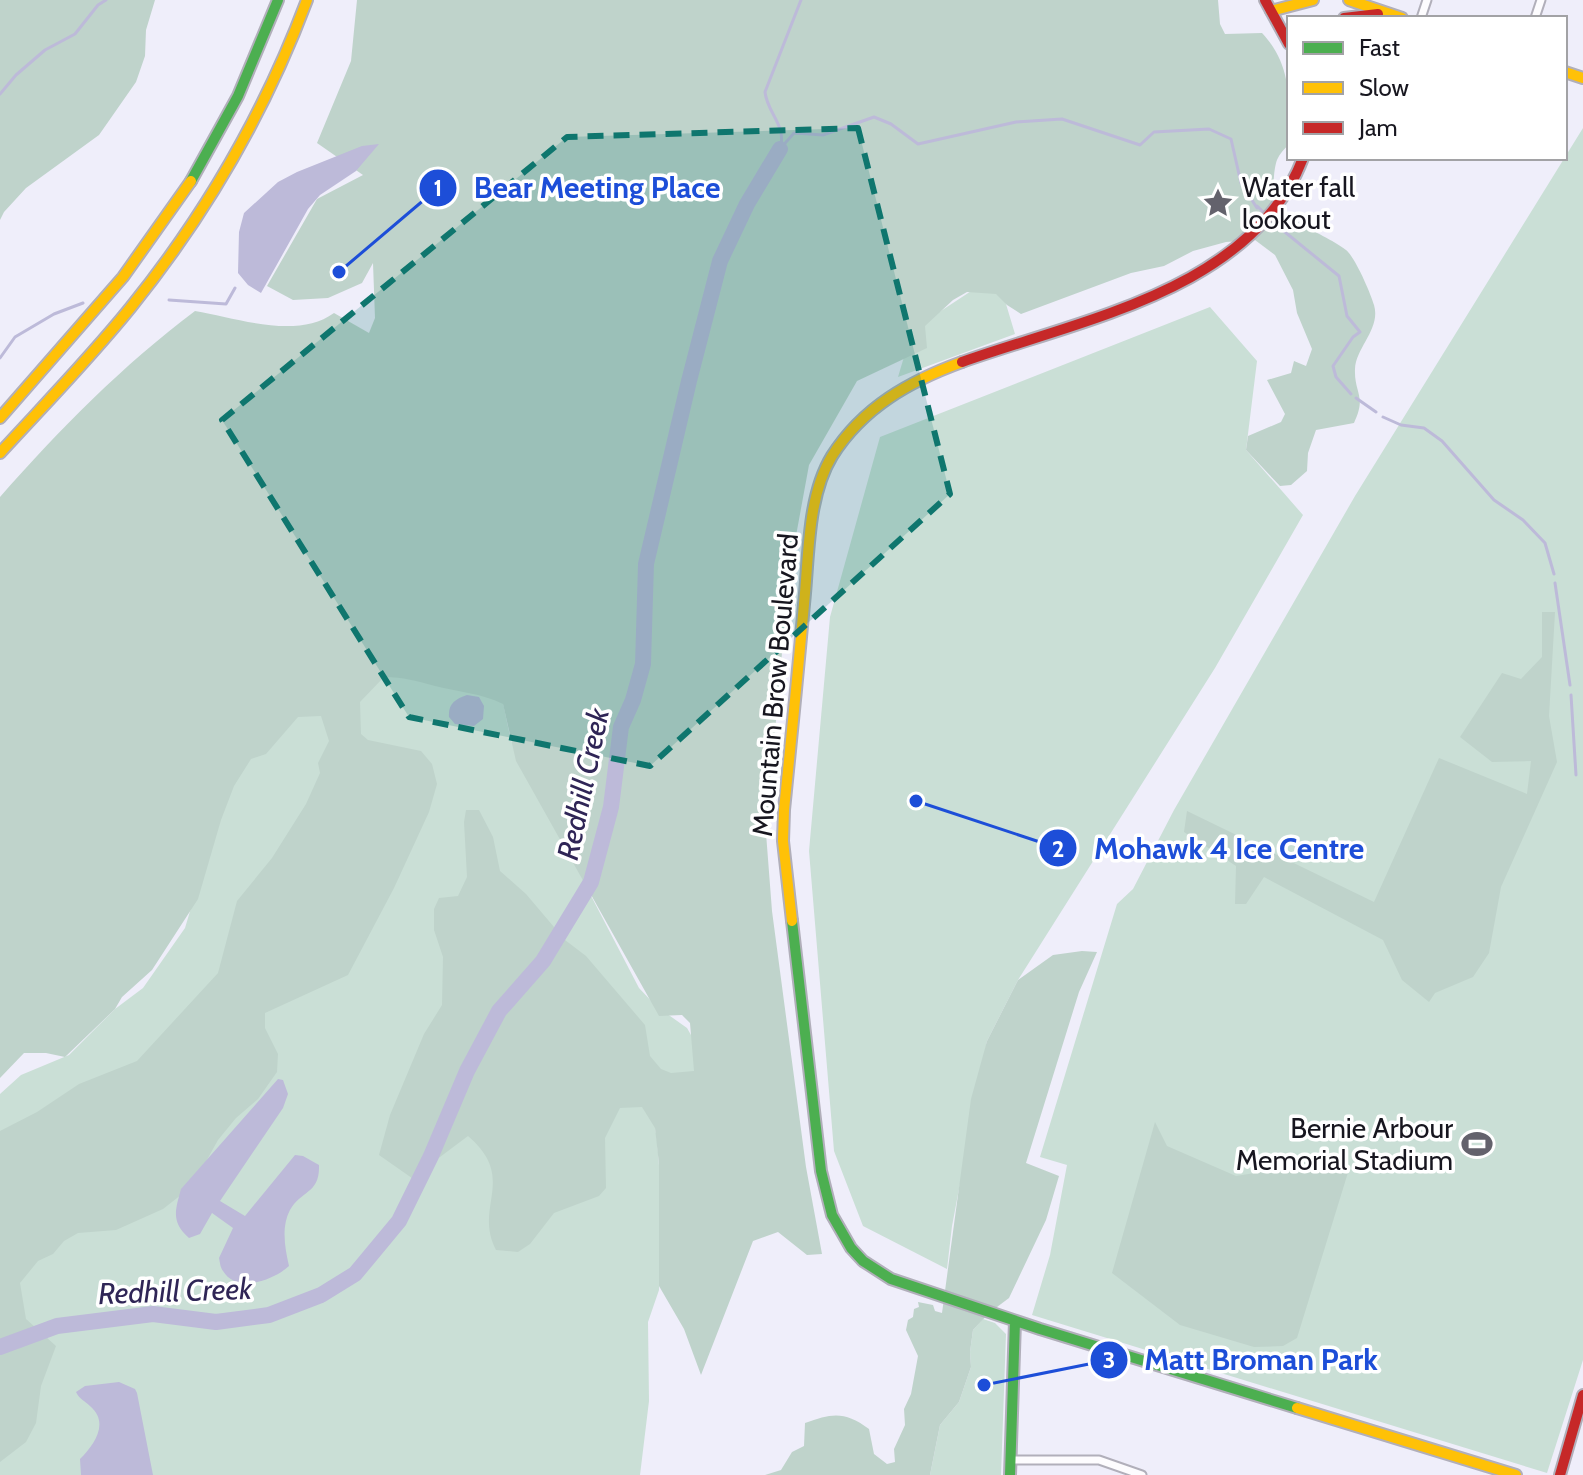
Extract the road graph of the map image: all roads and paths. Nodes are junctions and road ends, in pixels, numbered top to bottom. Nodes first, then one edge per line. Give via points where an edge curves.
1 (278, 0) edge
2 (307, 0) edge
3 (1265, 0) edge
4 (1313, 0) edge
5 (1349, 0) edge
6 (1271, 11) junction
7 (1389, 14) junction
8 (1366, 16) edge
9 (1396, 16) edge
10 (1287, 40) edge
11 (1302, 160) edge
12 (0, 418) edge
13 (0, 453) edge
14 (1015, 1321) junction
15 (1583, 1395) edge
16 (1010, 1460) junction
17 (1138, 1474) edge
18 (1010, 1475) edge
19 (1516, 1475) edge
20 (1560, 1475) edge

1 - 12 main road via 236,101 188,187 88,318
2 - 13 main road via 230,169 147,287
3 - 6 main road
4 - 6 main road
5 - 7 main road
6 - 10 main road
7 - 8 main road
7 - 9 main road
11 - 14 main road, Mountain Brow Boulevard via 1282,200 1242,241 1195,277 1139,303 945,367 896,390 857,421 822,478 810,546 783,826 821,1171 832,1215 851,1248 876,1271
14 - 16 main road
14 - 19 main road, Mountain Brow Boulevard
15 - 20 main road
16 - 17 street via 1099,1460
16 - 18 main road

